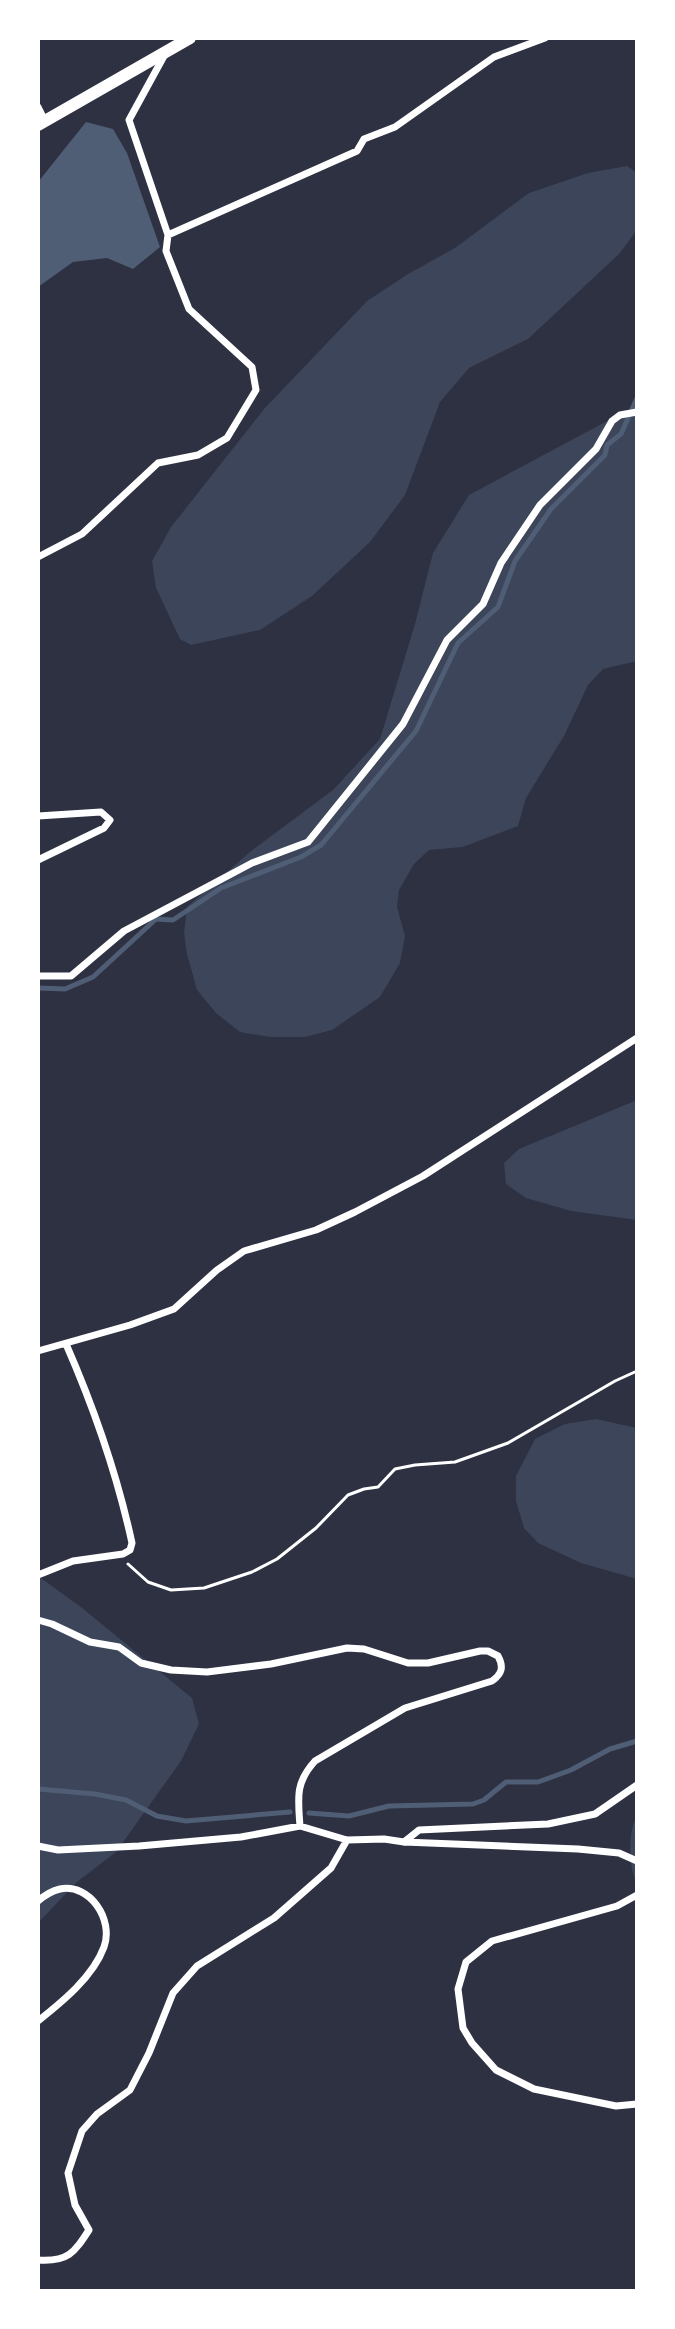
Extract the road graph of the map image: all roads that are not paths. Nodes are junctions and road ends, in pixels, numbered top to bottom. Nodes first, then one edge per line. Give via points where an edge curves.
1 (190, 38) edge
2 (545, 38) edge
3 (166, 52) junction
4 (38, 107) edge
5 (42, 123) edge
6 (168, 235) junction
7 (637, 412) edge
8 (38, 557) edge
9 (38, 816) edge
10 (38, 860) edge
11 (38, 976) edge
12 (637, 1038) edge
13 (66, 1344) junction
14 (38, 1351) edge
15 (38, 1575) edge
16 (38, 1620) edge
17 (637, 1785) edge
18 (300, 1826) junction
19 (347, 1840) junction
20 (404, 1842) junction
21 (38, 1846) edge
22 (637, 1861) edge
23 (637, 1895) edge
24 (38, 1901) edge
25 (38, 2021) edge
26 (637, 2104) edge
27 (38, 2260) edge

1 - 3 main road
2 - 6 street via 494,57 395,127 364,139 357,151
3 - 5 main road
3 - 6 street via 129,120
4 - 5 street
6 - 8 street via 166,251 189,309 252,367 256,390 227,438 198,455 158,463 82,534
7 - 11 street via 612,421 596,449 540,505 501,563 483,604 447,640 403,724 308,842 252,863 124,931 71,976
9 - 10 street via 101,812 110,820 104,828
12 - 13 street via 423,1176 316,1230 244,1251 174,1309
13 - 14 street
13 - 15 street via 122,1494 132,1543 123,1554 73,1561
16 - 18 street via 90,1642 119,1647 141,1663 171,1670 207,1672 271,1664 347,1648 408,1663 480,1651 498,1656 502,1668 492,1681 405,1708 315,1761 300,1782
17 - 20 street via 595,1814 548,1824 419,1830
18 - 19 street
18 - 21 street via 139,1846
19 - 20 street
19 - 27 street via 331,1868 274,1918 197,1966 173,1993 130,2090 82,2131 68,2173 75,2205 89,2230 74,2253 54,2261
20 - 22 street via 578,1849 619,1853
23 - 26 street via 617,1906 492,1941 466,1962 458,1989 463,2028 496,2070 534,2089 616,2106
24 - 25 street via 59,1889 80,1891 93,1899 106,1926 105,1945 94,1968

